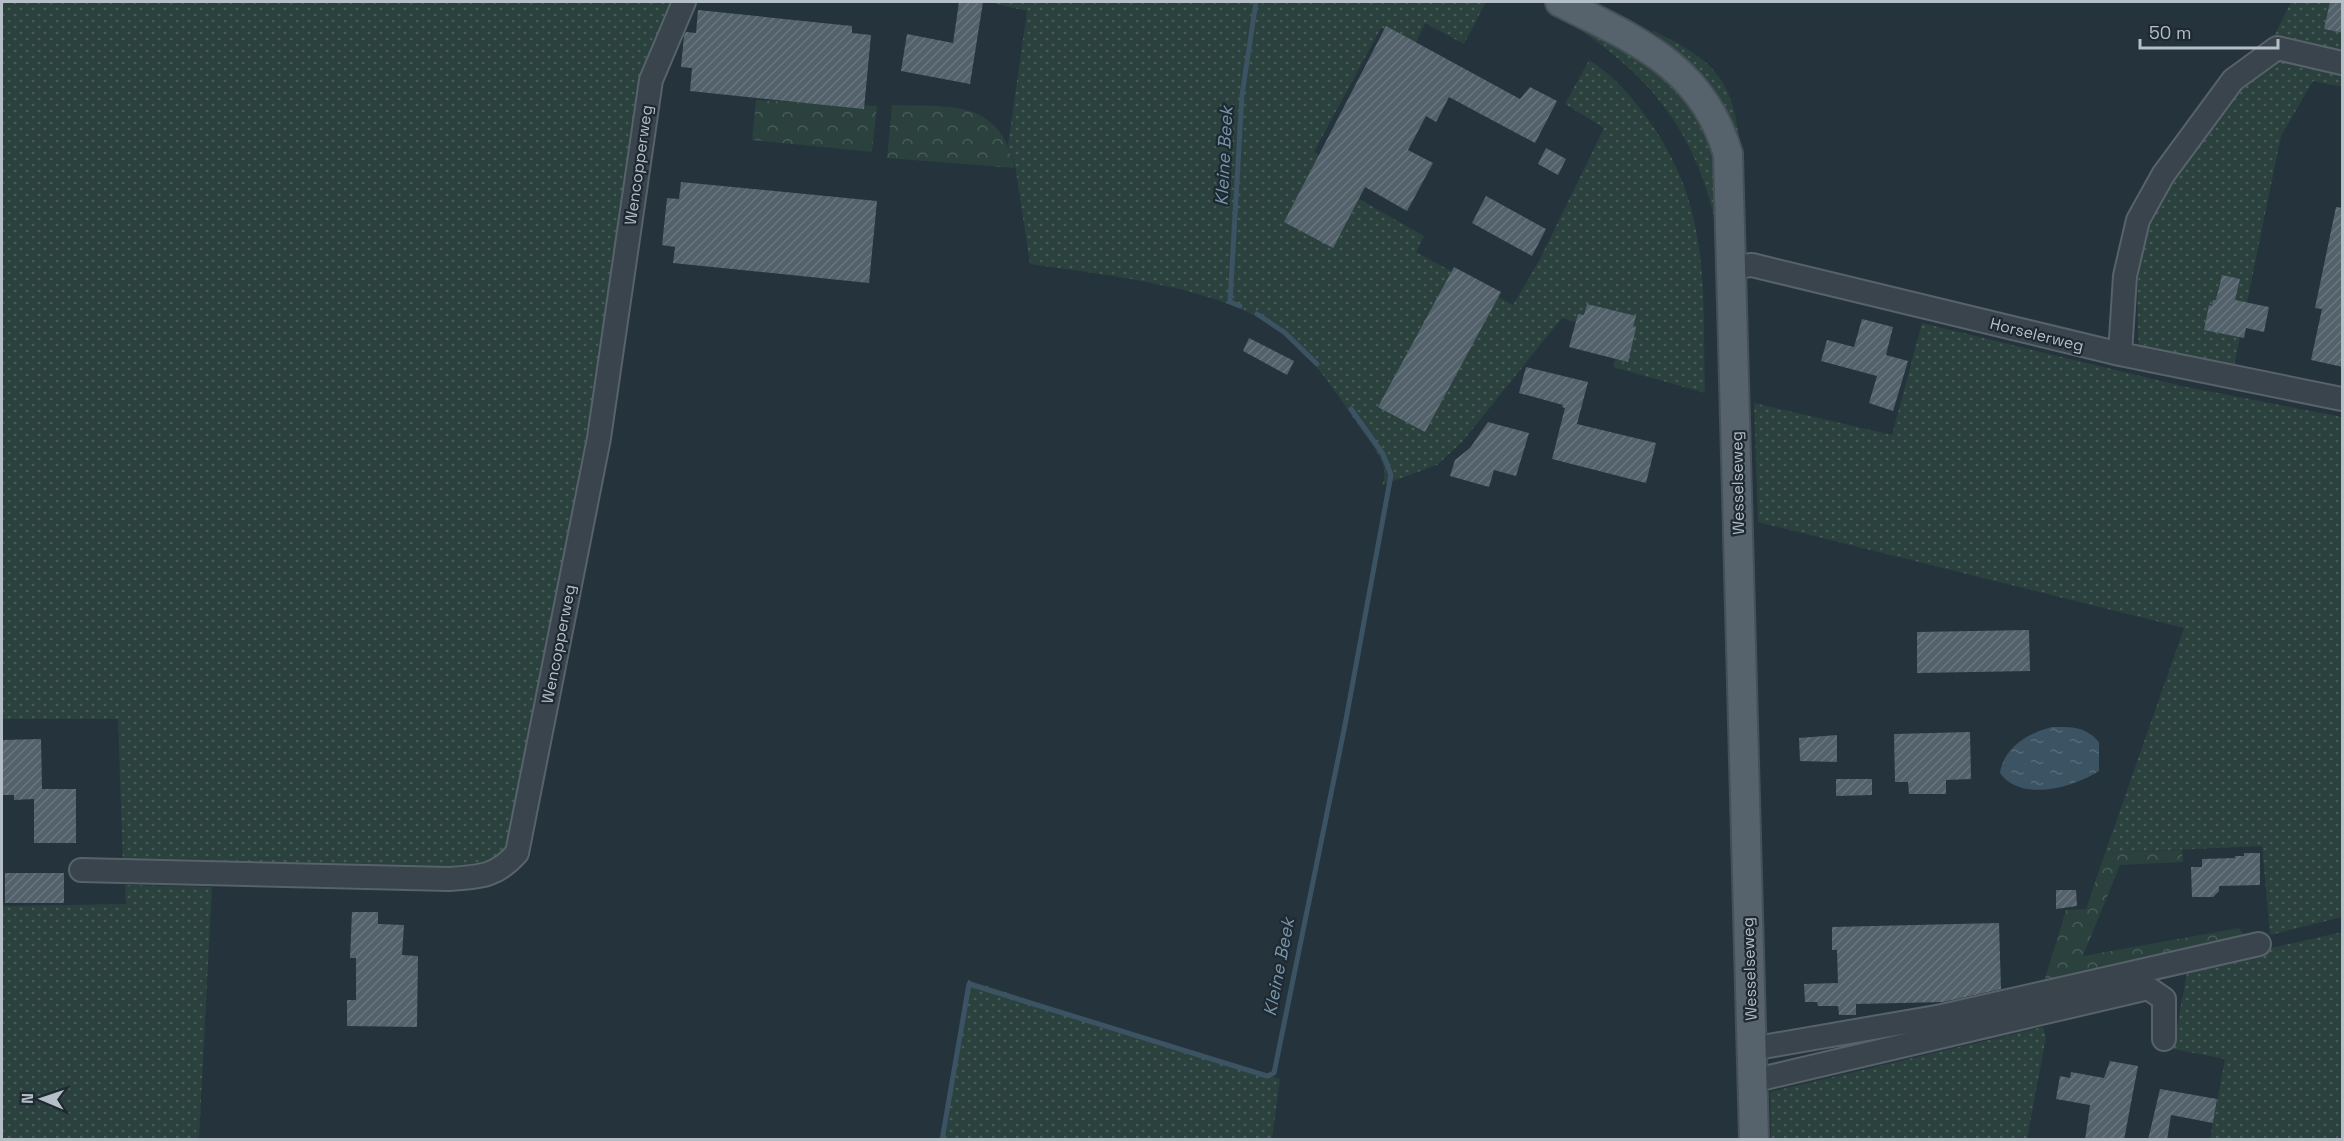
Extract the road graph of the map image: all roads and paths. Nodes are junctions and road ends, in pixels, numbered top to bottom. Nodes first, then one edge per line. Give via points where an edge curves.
1 (684, 2) edge
2 (1560, 2) edge
3 (2343, 63) edge
4 (1732, 267) junction
5 (2120, 354) junction
6 (2343, 399) edge
7 (81, 870) dead end
8 (2259, 944) dead end
9 (2164, 1039) dead end
10 (1751, 1049) junction
11 (1752, 1081) junction
12 (1754, 1140) edge

1 - 7 street, Wencopperweg via 651,80 598,438 517,853 504,867 481,877 448,879
2 - 4 main road, Wesselseweg via 1658,54 1677,68 1713,114 1728,154
3 - 5 street via 2277,48 2233,80 2163,175 2138,220 2125,276
4 - 5 street, Horselerweg via 1752,265
4 - 10 main road, Wesselseweg
5 - 6 street, Horselerweg
8 - 10 street via 1942,1016
9 - 11 street via 2164,999 2148,988
10 - 11 main road, Wesselseweg
11 - 12 main road, Wesselseweg

